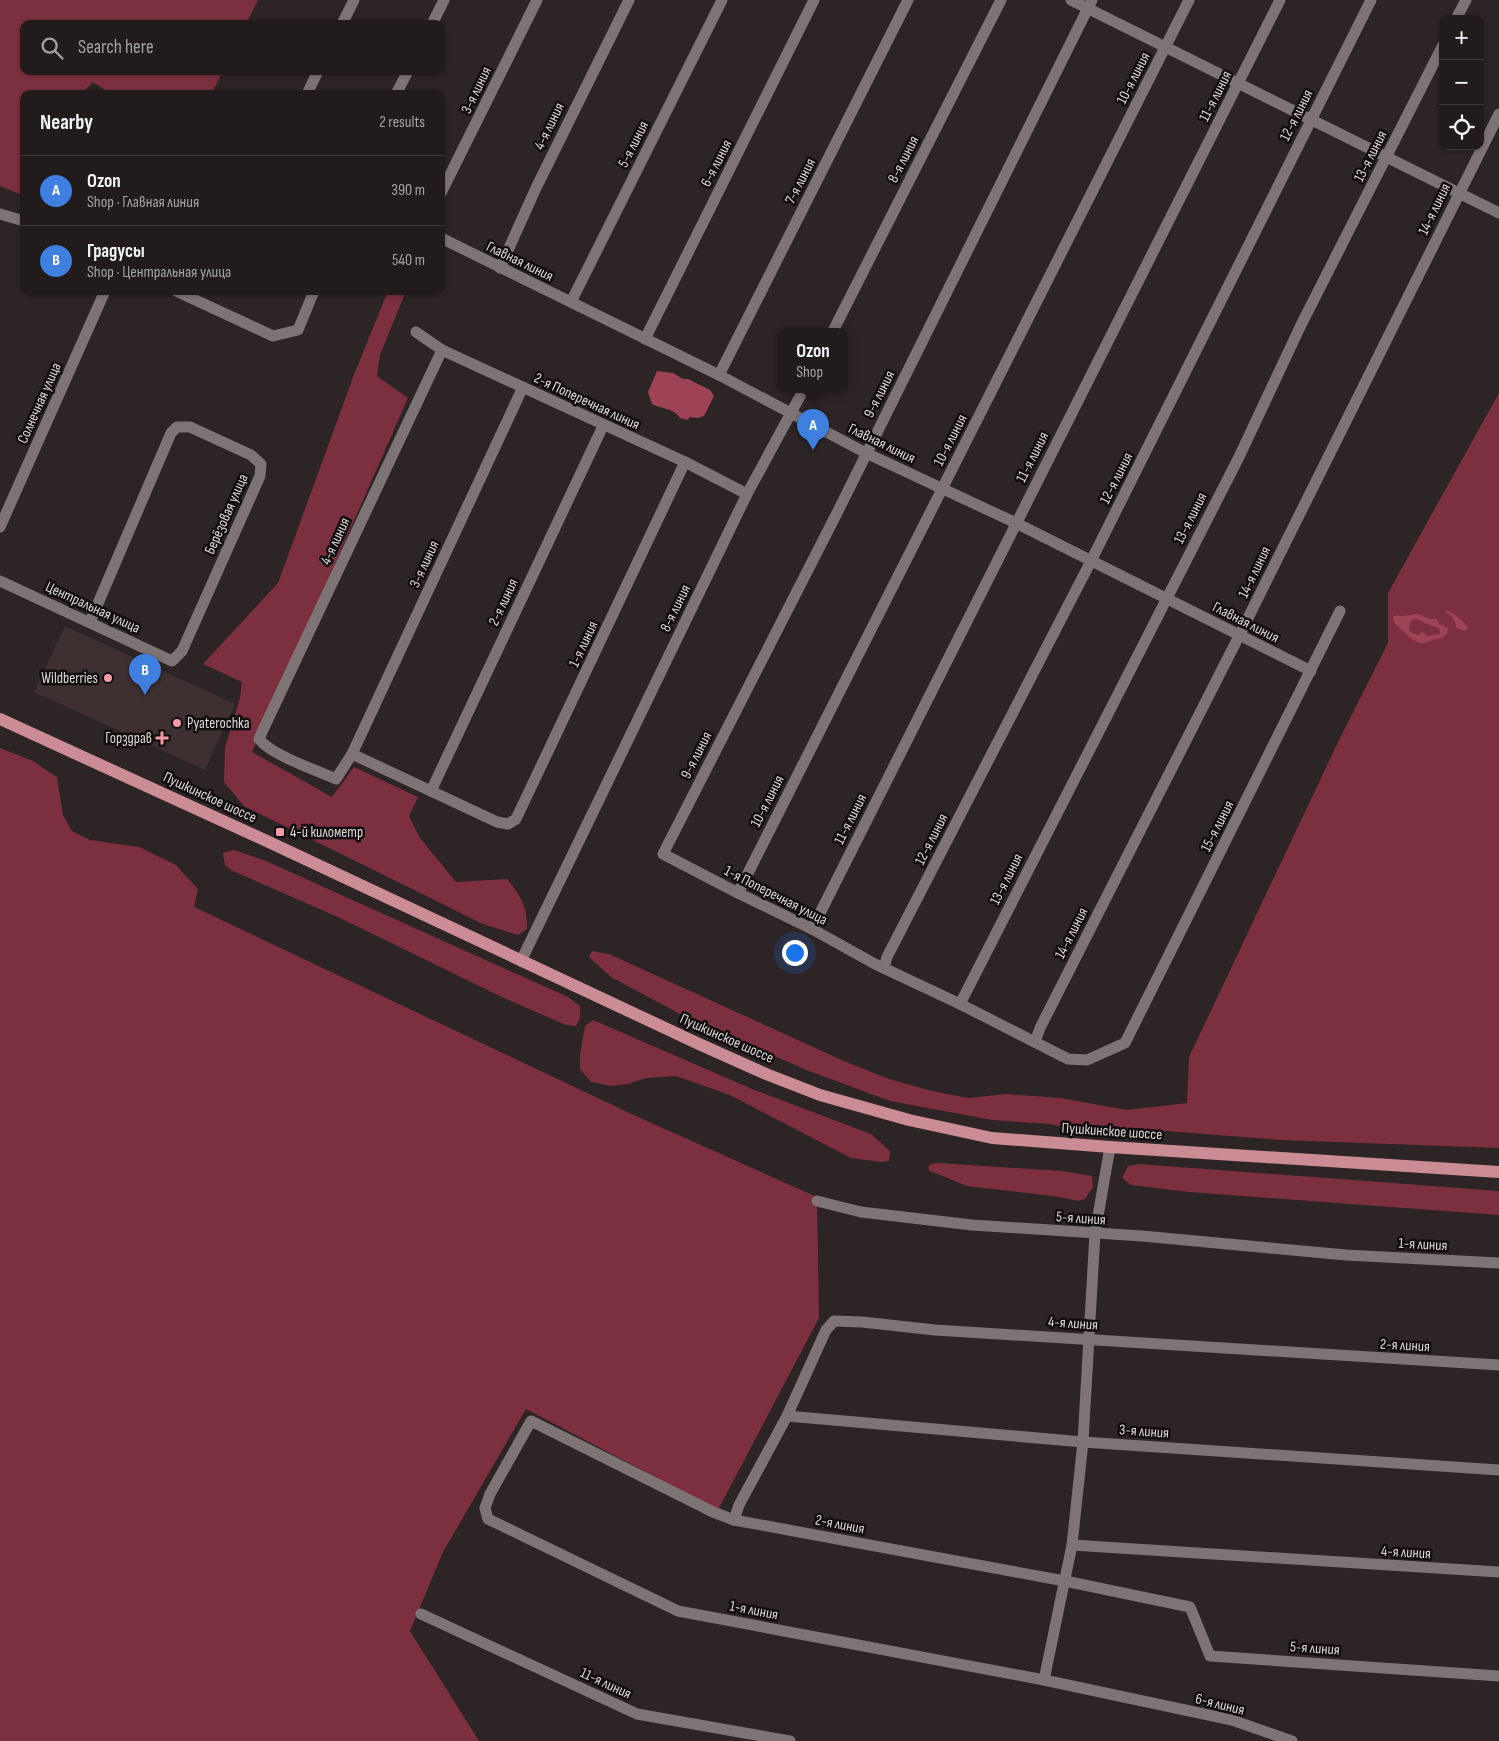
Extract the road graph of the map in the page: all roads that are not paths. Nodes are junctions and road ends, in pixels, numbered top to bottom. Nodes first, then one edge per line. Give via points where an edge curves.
1 (354, 0) edge
2 (444, 0) edge
3 (537, 0) edge
4 (629, 0) edge
5 (722, 0) edge
6 (814, 0) edge
7 (908, 0) edge
8 (1001, 0) edge
9 (1070, 0) edge
10 (1189, 0) edge
11 (1280, 0) edge
12 (1371, 0) edge
13 (1466, 0) edge
14 (1090, 4) edge
15 (1458, 15) edge
16 (344, 20) edge
17 (434, 20) edge
18 (1165, 48) junction
19 (1439, 53) edge
20 (316, 75) edge
21 (406, 75) edge
22 (1238, 83) junction
23 (308, 90) edge
24 (398, 90) edge
25 (1499, 114) edge
26 (1311, 119) junction
27 (1385, 158) junction
28 (445, 185) edge
29 (1458, 194) junction
30 (1499, 213) edge
31 (1, 216) edge
32 (20, 220) edge
33 (445, 240) edge
34 (500, 268) junction
35 (103, 295) edge
36 (185, 295) edge
37 (312, 295) edge
38 (571, 302) junction
39 (835, 328) edge
40 (416, 332) dead end
41 (645, 339) junction
42 (442, 350) junction
43 (718, 375) junction
44 (523, 387) junction
45 (802, 393) edge
46 (791, 414) junction
47 (603, 426) junction
48 (866, 453) junction
49 (685, 462) junction
50 (942, 489) junction
51 (747, 494) junction
52 (1016, 523) junction
53 (0, 527) edge
54 (1091, 561) junction
55 (0, 581) edge
56 (1166, 598) junction
57 (1340, 611) dead end
58 (90, 622) junction
59 (1239, 636) junction
60 (172, 661) joint
61 (1311, 671) junction
62 (0, 719) edge
63 (263, 745) joint
64 (352, 754) junction
65 (431, 791) junction
66 (663, 854) joint
67 (738, 893) junction
68 (812, 929) junction
69 (521, 961) junction
70 (880, 966) junction
71 (960, 1004) junction
72 (1035, 1042) junction
73 (1115, 1049) joint
74 (1110, 1148) junction
75 (1499, 1172) edge
76 (817, 1201) dead end
77 (1095, 1234) junction
78 (1346, 1255) joint
79 (1499, 1263) edge
80 (1090, 1339) junction
81 (1310, 1354) joint
82 (1499, 1365) edge
83 (787, 1416) junction
84 (531, 1421) joint
85 (1084, 1442) junction
86 (1499, 1470) edge
87 (734, 1520) junction
88 (1072, 1545) junction
89 (1499, 1572) edge
90 (1065, 1581) junction
91 (1162, 1602) joint
92 (421, 1614) dead end
93 (1499, 1676) edge
94 (1044, 1680) junction
95 (1139, 1701) joint
96 (790, 1741) edge
97 (1292, 1741) edge

1 - 16 street
2 - 17 street
3 - 28 street, 3-я линия
4 - 34 street, 4-я линия
5 - 38 street, 5-я линия
6 - 41 street, 6-я линия
7 - 43 street, 7-я линия
8 - 39 street, 8-я линия
9 - 14 street
10 - 18 street, 10-я линия
11 - 22 street, 11-я линия
12 - 26 street, 12-я линия
13 - 15 street
14 - 18 street
14 - 48 street, 9-я линия
18 - 22 street
18 - 50 street, 10-я линия
19 - 27 street, 13-я линия
20 - 23 street
21 - 24 street
22 - 26 street
22 - 52 street, 11-я линия
25 - 29 street, 14-я линия
26 - 27 street
26 - 54 street, 12-я линия
27 - 29 street
27 - 56 street, 13-я линия via 1239,457
29 - 30 street
29 - 59 street, 14-я линия
31 - 32 street
33 - 34 street, Главная линия
34 - 38 street, Главная линия
35 - 53 street, Солнечная улица
36 - 37 street via 273,336 298,330
38 - 41 street, Главная линия
40 - 42 street, 2-я Поперечная линия
41 - 43 street, Главная линия
42 - 44 street, 2-я Поперечная линия
42 - 63 street, 4-я линия via 262,732 259,739
43 - 46 street, Главная линия
44 - 47 street, 2-я Поперечная линия
44 - 64 street, 3-я линия
45 - 46 street, 8-я линия
46 - 48 street, Главная линия
46 - 51 street, 8-я линия
47 - 49 street, 2-я Поперечная линия
47 - 65 street, 2-я линия
48 - 50 street, Главная линия
48 - 66 street, 9-я линия
49 - 51 street, 2-я Поперечная линия
49 - 65 street, 1-я линия via 516,819 508,824 497,822
50 - 52 street, Главная линия
50 - 67 street, 10-я линия
51 - 69 street, 8-я линия
52 - 54 street, Главная линия
52 - 68 street, 11-я линия
54 - 56 street, Главная линия
54 - 70 street, 12-я линия via 888,957
55 - 58 street, Центральная улица
56 - 59 street, Главная линия
56 - 71 street, 13-я линия
57 - 61 street, 15-я линия
58 - 60 street, Центральная улица
58 - 60 street, Берёзовая улица via 171,434 177,427 190,427 251,455 261,464 260,476 182,651
59 - 61 street, Главная линия
59 - 72 street, 14-я линия
61 - 73 street, 15-я линия via 1125,1044
62 - 69 main road, Пушкинское шоссе
63 - 64 street, 3-я линия via 336,779
64 - 65 street
66 - 67 street, 1-я Поперечная улица
67 - 68 street, 1-я Поперечная улица
68 - 70 street, 1-я Поперечная улица
69 - 74 main road, Пушкинское шоссе via 757,1070 820,1095 909,1120 992,1138
70 - 71 street, 1-я Поперечная улица
71 - 72 street, 1-я Поперечная улица
72 - 73 street, 1-я Поперечная улица via 1068,1059 1086,1060
74 - 75 main road, Пушкинское шоссе
74 - 77 street
76 - 77 street, 5-я линия via 861,1212 916,1219
77 - 78 street, 5-я линия
77 - 80 street
78 - 79 street, 1-я линия
80 - 81 street, 4-я линия
80 - 83 street, 4-я линия via 834,1321 826,1330
80 - 85 street
81 - 82 street, 2-я линия
83 - 85 street, 3-я линия
83 - 87 street
84 - 87 street, 2-я линия
84 - 94 street, 1-я линия via 490,1494 485,1508 488,1519 678,1611
85 - 86 street, 3-я линия
85 - 88 street
87 - 90 street, 2-я линия
88 - 89 street, 4-я линия
88 - 90 street
90 - 91 street, 2-я линия
90 - 94 street
91 - 93 street, 5-я линия via 1190,1607 1210,1656
92 - 96 street, 11-я линия via 637,1714
94 - 95 street, 1-я линия
95 - 97 street, 6-я линия via 1232,1720

